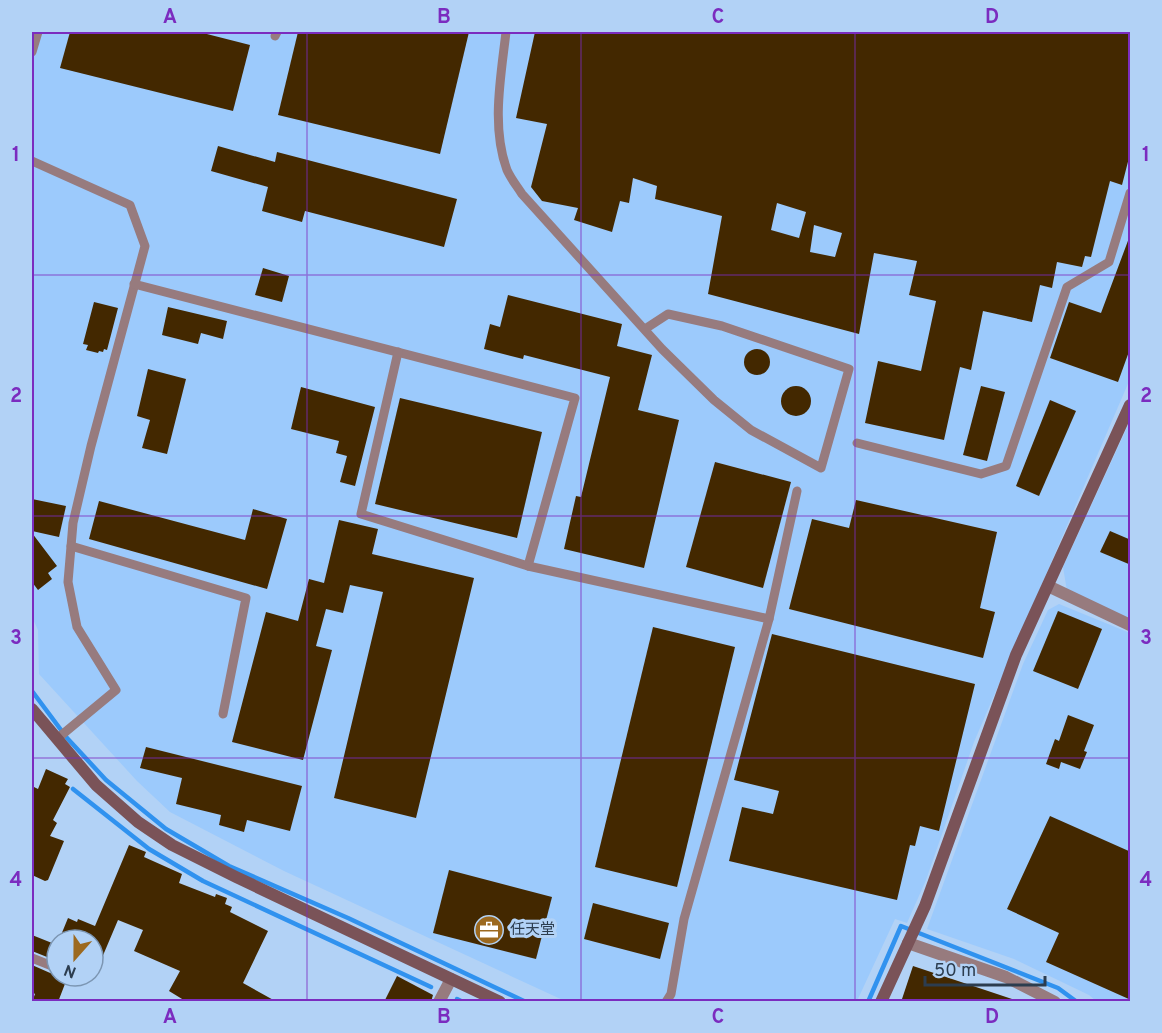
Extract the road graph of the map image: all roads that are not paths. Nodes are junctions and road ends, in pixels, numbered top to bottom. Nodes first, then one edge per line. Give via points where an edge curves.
1 (38, 32) edge
2 (506, 32) edge
3 (32, 52) edge
4 (32, 161) edge
5 (1131, 193) edge
6 (134, 284) junction
7 (645, 329) junction
8 (398, 352) junction
9 (1131, 405) edge
10 (856, 443) dead end
11 (797, 491) dead end
12 (71, 546) junction
13 (528, 566) junction
14 (1048, 586) junction
15 (769, 619) junction
16 (1131, 626) edge
17 (32, 709) edge
18 (223, 714) dead end
19 (58, 738) junction
20 (908, 943) junction
21 (451, 980) junction
22 (439, 1002) edge
23 (500, 1002) edge
24 (666, 1002) edge
25 (881, 1002) edge
26 (1055, 1002) edge

1 - 3 lane
2 - 7 lane via 499,106 501,147 508,172 522,194
4 - 6 lane via 130,205 145,246
5 - 10 lane via 1109,262 1067,287 1006,466 981,474
6 - 8 lane
6 - 12 lane via 88,457
7 - 7 lane via 714,400 751,430 821,468 849,369 722,326 668,314
8 - 13 lane via 361,514
8 - 13 lane via 575,398
9 - 14 street
11 - 15 lane
12 - 18 lane via 246,598
12 - 19 lane via 68,582 77,627 116,690
13 - 15 lane
14 - 16 street
14 - 20 street via 1016,655
15 - 24 lane via 684,918 671,994
17 - 19 street
19 - 21 street via 96,785 138,822 172,845
20 - 25 street
20 - 26 street via 1006,977
21 - 22 street
21 - 23 street

